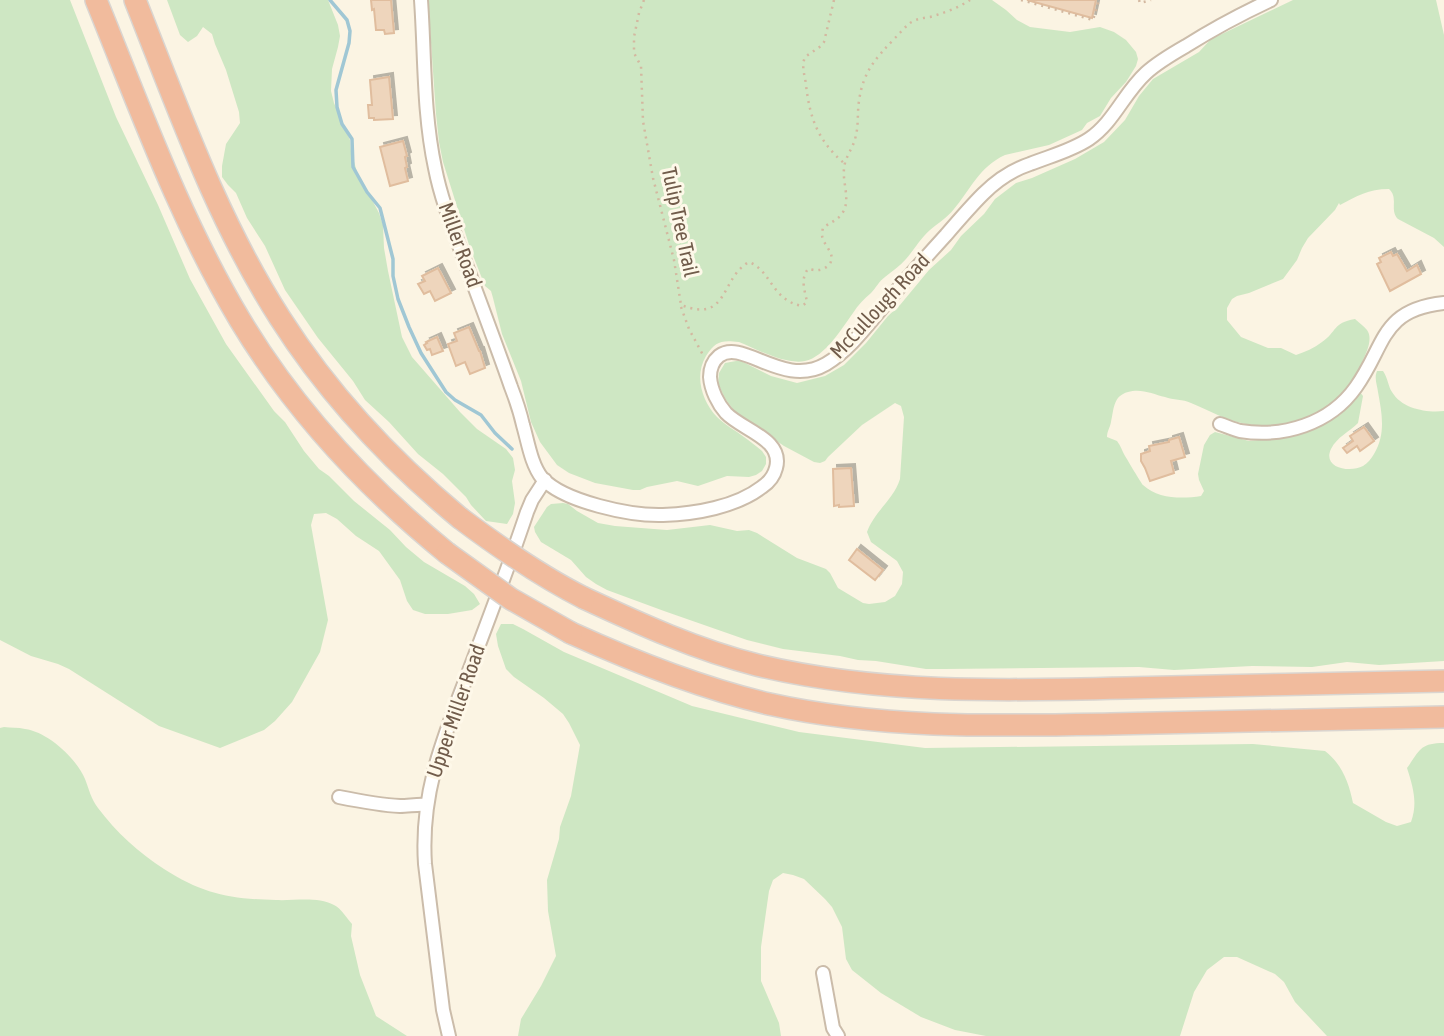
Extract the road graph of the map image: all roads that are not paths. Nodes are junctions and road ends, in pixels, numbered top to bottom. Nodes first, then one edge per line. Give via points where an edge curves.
1 (96, 0) edge
2 (135, 0) edge
3 (421, 0) edge
4 (1271, 0) edge
5 (1444, 303) edge
6 (1220, 424) dead end
7 (545, 480) junction
8 (1444, 681) edge
9 (1444, 717) edge
10 (339, 797) dead end
11 (428, 805) junction
12 (823, 973) dead end
13 (449, 1036) edge
14 (838, 1036) edge

1 - 9 highway, bridge via 178,200 217,279 291,396 350,465 419,531 511,599 571,633 720,691 770,704 881,721 1007,726
2 - 8 highway, bridge via 237,243 280,318 335,394 363,428 460,518 525,565 584,598 654,630 755,664 865,684 987,690
3 - 7 street, Miller Road via 428,121 438,180 533,461
4 - 7 street, McCullough Road via 1152,68 1111,120 1089,139 995,183 838,356 807,371 793,372 737,352 718,357 710,376 718,402 736,422 773,447 776,455 772,478 761,489 717,507 649,515 578,498
5 - 6 street via 1415,309 1398,319 1383,335 1355,389 1325,416 1298,428 1268,432
7 - 11 street, Upper Miller Road via 527,512 443,737
10 - 11 street via 376,804
11 - 13 street, Upper Miller Road via 424,843 427,888
12 - 14 street

